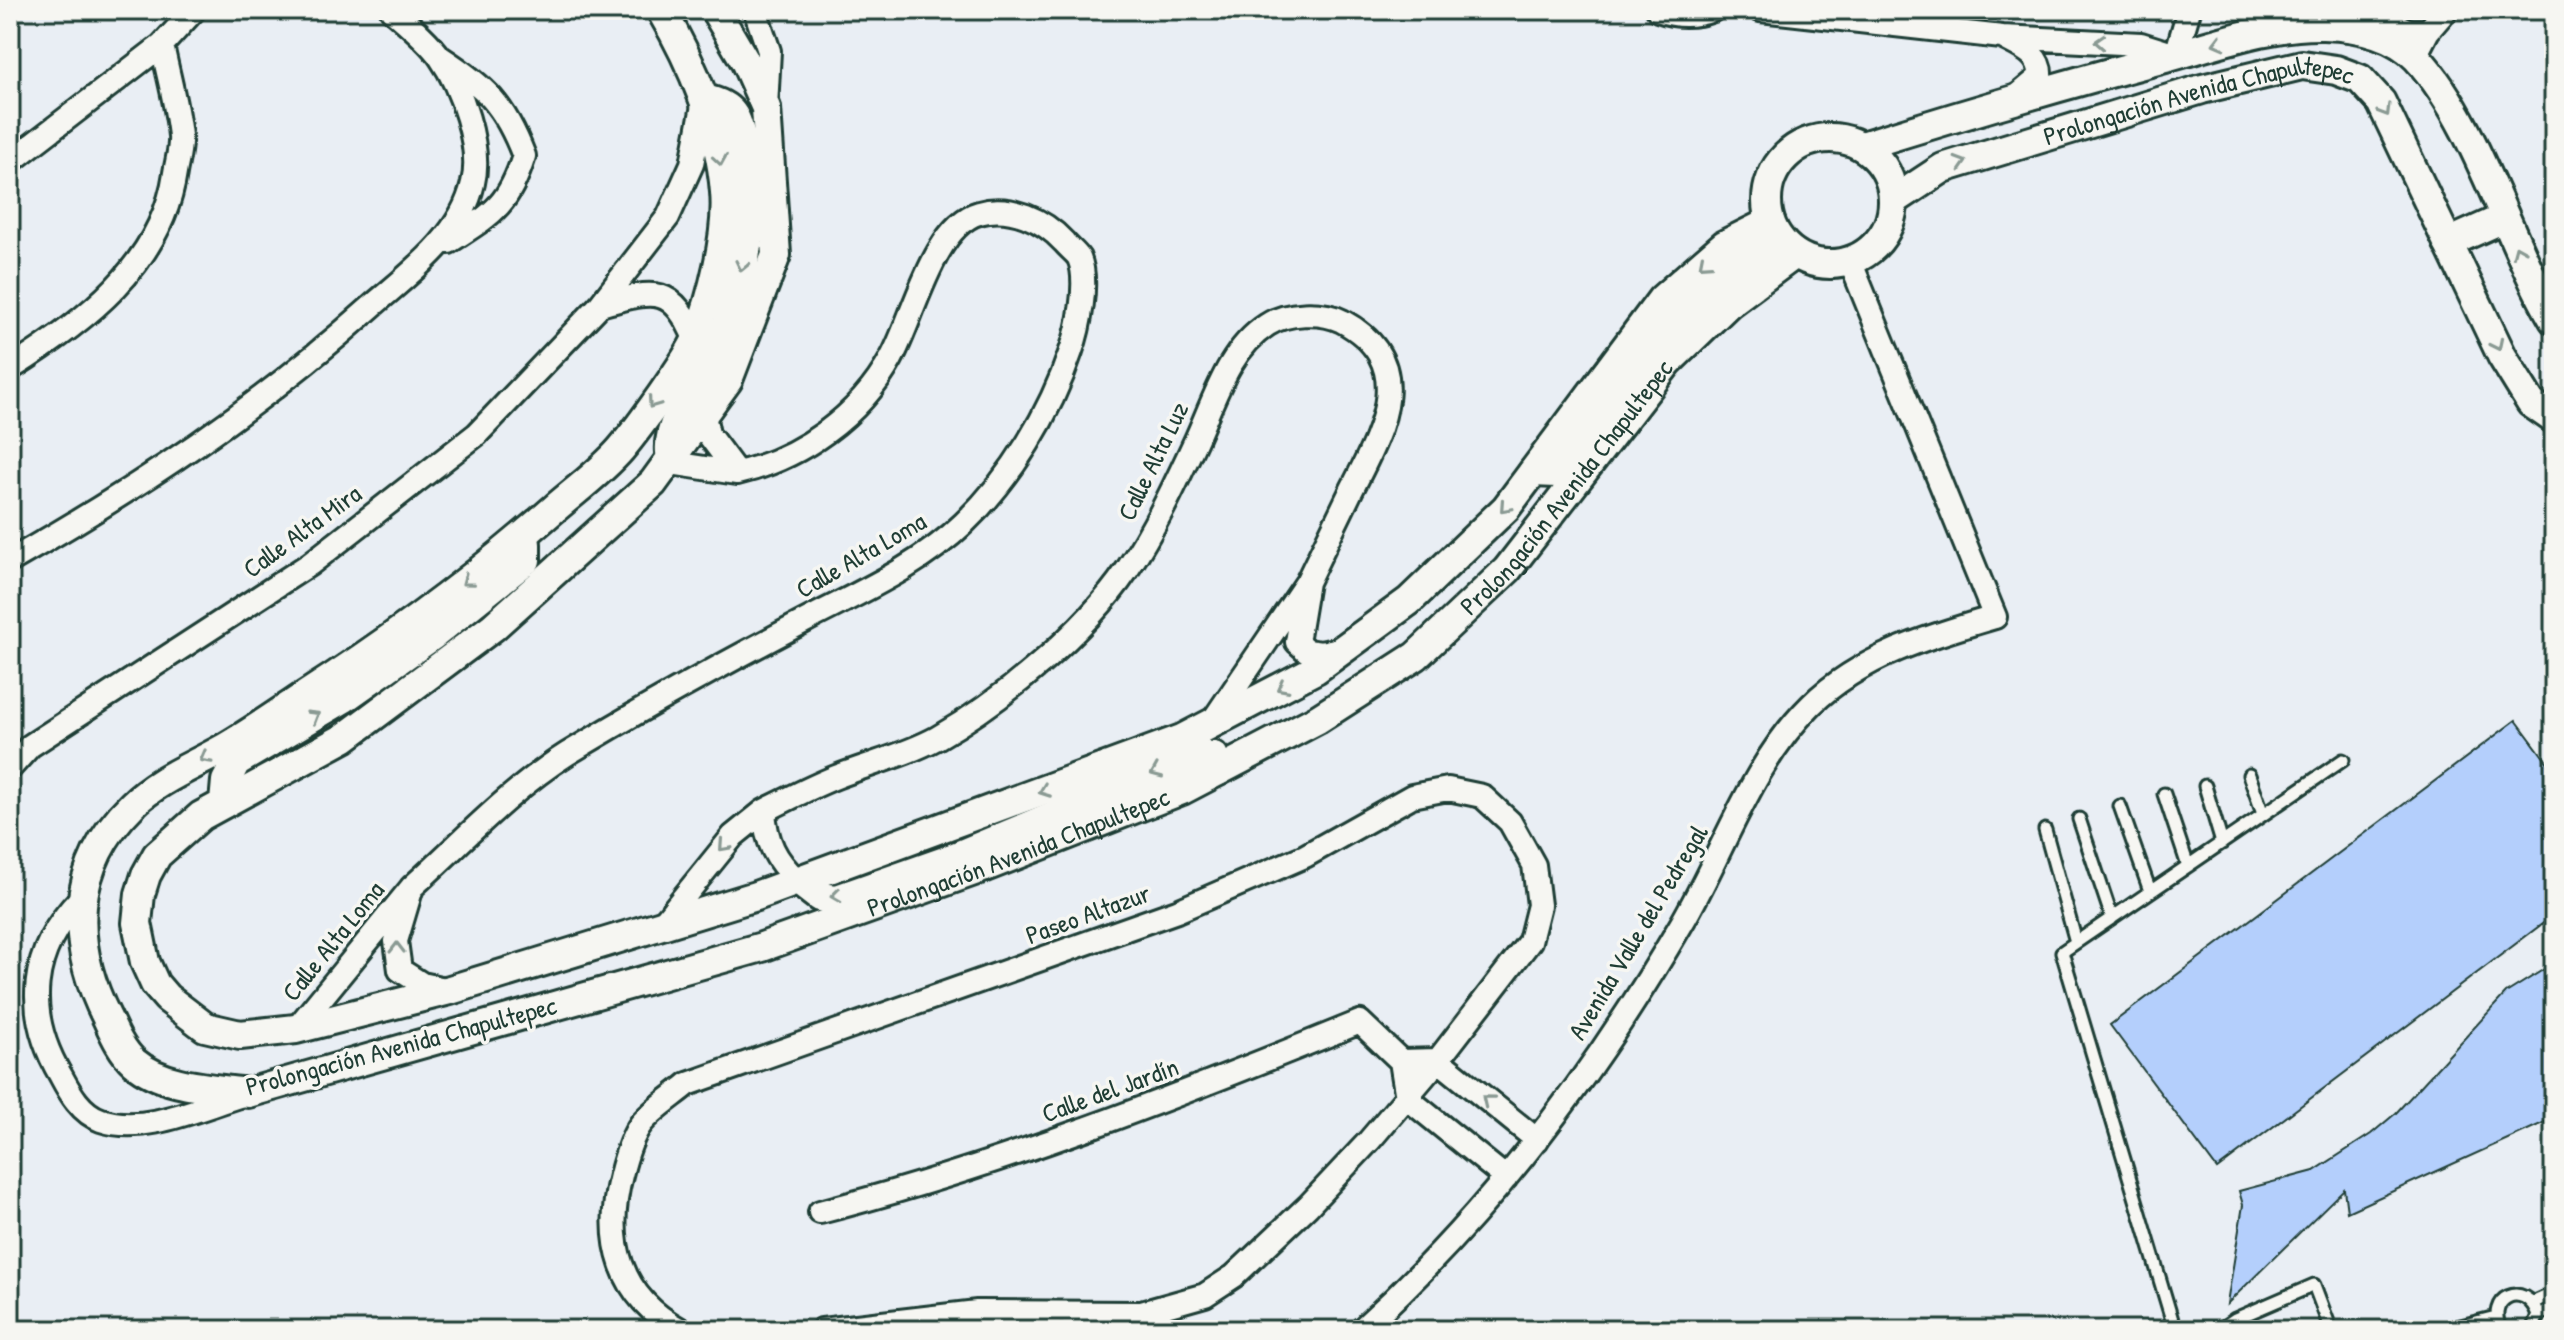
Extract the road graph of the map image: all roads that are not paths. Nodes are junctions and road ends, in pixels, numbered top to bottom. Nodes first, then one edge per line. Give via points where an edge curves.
1 (194, 10) edge
2 (392, 10) edge
3 (661, 10) edge
4 (715, 10) edge
5 (755, 10) edge
6 (1658, 10) edge
7 (1713, 10) edge
8 (1760, 10) edge
9 (2189, 10) edge
10 (2387, 10) edge
11 (2446, 10) edge
12 (2362, 19) edge
13 (2002, 37) junction
14 (2422, 44) junction
15 (162, 45) junction
16 (2176, 55) junction
17 (440, 57) junction
18 (2014, 98) junction
19 (704, 99) junction
20 (766, 108) junction
21 (1862, 146) junction
22 (10, 162) edge
23 (1893, 201) junction
24 (2504, 218) junction
25 (1781, 239) junction
26 (2448, 243) junction
27 (431, 254) junction
28 (1850, 261) junction
29 (600, 305) junction
30 (2554, 320) edge
31 (696, 341) junction
32 (10, 369) edge
33 (704, 415) junction
34 (2554, 419) edge
35 (671, 463) junction
36 (737, 473) junction
37 (514, 544) junction
38 (10, 561) edge
39 (1307, 582) junction
40 (1349, 647) junction
41 (1211, 724) junction
42 (2343, 760) dead end
43 (10, 768) edge
44 (1218, 771) junction
45 (2249, 775) dead end
46 (2205, 786) dead end
47 (2164, 794) dead end
48 (224, 803) junction
49 (2120, 806) dead end
50 (764, 811) junction
51 (2263, 814) junction
52 (2079, 819) dead end
53 (2045, 830) dead end
54 (2222, 843) junction
55 (2188, 866) junction
56 (797, 880) junction
57 (412, 887) junction
58 (2150, 891) junction
59 (81, 898) junction
60 (2112, 918) junction
61 (662, 924) junction
62 (2076, 942) junction
63 (450, 990) junction
64 (296, 1029) junction
65 (1438, 1060) junction
66 (1401, 1061) junction
67 (248, 1093) junction
68 (1407, 1098) junction
69 (1537, 1140) junction
70 (1506, 1178) junction
71 (820, 1212) dead end
72 (2554, 1293) edge
73 (2534, 1302) junction
74 (2554, 1309) edge
75 (2538, 1315) junction
76 (2496, 1317) junction
77 (2554, 1317) edge
78 (681, 1330) edge
79 (822, 1330) edge
80 (1361, 1330) edge
81 (2175, 1330) edge
82 (2219, 1330) edge
83 (2331, 1330) edge
84 (2448, 1330) edge
85 (2501, 1330) edge
86 (2532, 1330) edge
87 (2548, 1330) edge

1 - 15 street
2 - 17 street
3 - 19 street, Prolongación Avenida Chapultepec
4 - 20 street, Prolongación Avenida Chapultepec
5 - 20 street via 769,51
6 - 7 street via 1699,16
8 - 13 street
9 - 16 street
10 - 14 street via 2394,24
11 - 14 street
12 - 14 street, Prolongación Avenida Chapultepec via 2391,37
12 -> 16 street, Prolongación Avenida Chapultepec via 2262,31
16 -> 13 street via 2141,44
13 - 18 street via 2036,58 2041,69 2040,77
14 - 24 street, Prolongación Avenida Chapultepec
15 - 22 street
15 - 32 street via 180,138 173,188 157,233 122,281 82,321
16 - 18 street, Prolongación Avenida Chapultepec
17 - 27 street via 475,145 474,183 459,220
17 - 27 street via 497,101 524,156 513,190 492,214
18 - 21 street, Prolongación Avenida Chapultepec
19 - 29 street, Calle Alta Mira via 682,192
19 -> 31 street, Prolongación Avenida Chapultepec via 726,195 721,250
19 -> 35 street via 721,103 736,115 752,216 735,296 713,358 676,423 669,442
20 - 33 street, Prolongación Avenida Chapultepec via 776,255 728,380
21 - 23 street via 1879,160
21 - 25 street, Prolongación Avenida Chapultepec via 1841,138 1819,139 1782,160 1766,200
23 -> 26 street, Prolongación Avenida Chapultepec via 1943,168 2202,89 2302,65 2360,79 2381,102
23 - 28 street via 1881,239
24 - 26 street
30 -> 24 street, Prolongación Avenida Chapultepec
25 - 28 street via 1812,262
25 -> 40 street, Prolongación Avenida Chapultepec via 1724,245 1662,299 1506,508 1409,601
25 - 44 street, Prolongación Avenida Chapultepec via 1728,304 1668,362 1507,570 1416,656 1318,719
26 -> 34 street, Prolongación Avenida Chapultepec via 2502,356 2531,403
27 - 38 street via 221,431 119,499
28 - 69 street, Avenida Valle del Pedregal via 1995,617 1879,659 1841,679 1810,706 1771,755 1683,921 1623,1018
29 - 31 street via 638,295 664,297 683,310
29 - 43 street, Calle Alta Mira via 477,434 310,564 30,746
31 -> 37 street, Prolongación Avenida Chapultepec via 620,451
33 - 35 street, Prolongación Avenida Chapultepec
33 - 36 street via 708,434
35 - 36 street, Calle Alta Loma
35 - 48 street, Prolongación Avenida Chapultepec via 493,627 344,738
36 - 57 street, Calle Alta Loma via 789,455 820,437 859,403 891,361 944,242 960,222 980,212 1032,217 1053,230 1079,259 1083,317 1062,379 1033,436 965,522 923,558 730,660 563,757
48 -> 37 street via 226,781 236,762 343,699 498,585 526,560 526,544
37 -> 59 street, Prolongación Avenida Chapultepec via 365,657 134,803 104,842
39 - 40 street, Calle Alta Luz via 1297,642 1307,651 1321,653
39 - 41 street, Calle Alta Luz
39 - 50 street, Calle Alta Luz via 1388,410 1387,376 1376,351 1356,329 1335,317 1301,314 1270,322 1249,338 1126,572 1042,660 936,738
40 -> 41 street, Prolongación Avenida Chapultepec
41 -> 56 street, Prolongación Avenida Chapultepec
42 - 51 lane
44 -> 56 street via 1214,756 1198,755 945,861 837,899 819,897
44 - 67 street, Prolongación Avenida Chapultepec via 999,862 762,947
45 - 51 lane
46 - 54 lane
47 - 55 lane
48 - 64 street, Prolongación Avenida Chapultepec via 174,837 146,875 137,923 145,962 167,998 205,1027 240,1035
49 - 58 lane
50 - 56 street via 773,853
50 -> 61 street, Calle Alta Luz via 733,836
51 - 54 lane
52 - 60 lane
53 - 62 lane
54 - 55 lane
55 - 58 lane
56 - 61 street, Prolongación Avenida Chapultepec
63 -> 57 street, Calle Alta Loma via 422,984 400,970 396,941
57 - 64 street, Calle Alta Loma
58 - 60 lane
59 - 67 street, Prolongación Avenida Chapultepec via 88,969 99,1003 133,1061 183,1083
59 - 67 street via 47,941 36,1006 52,1061 84,1111 101,1120 144,1123
60 - 62 lane
61 - 63 street, Prolongación Avenida Chapultepec
62 - 81 lane via 2062,952
63 - 64 street, Prolongación Avenida Chapultepec
65 - 66 street
65 - 68 street, Paseo Altazur
69 -> 65 street
65 - 78 street, Paseo Altazur via 1530,941 1539,905 1534,865 1510,822 1482,796 1448,789 1412,796 1305,856 1177,911 688,1084 641,1124 624,1160 612,1225 626,1280 658,1318
66 - 68 street
66 - 71 street, Calle del Jardín via 1360,1022 1136,1113 904,1190
68 - 70 street
68 - 79 street, Paseo Altazur via 1261,1254 1205,1295 1141,1313 977,1312
69 - 70 street, Avenida Valle del Pedregal
70 - 80 street, Avenida Valle del Pedregal via 1400,1295
72 - 73 lane
73 - 75 lane
73 - 76 lane via 2523,1295 2509,1296 2499,1304
74 - 75 lane
75 - 86 lane
76 - 84 lane
76 - 85 lane
77 - 87 lane
82 - 83 lane via 2314,1285

